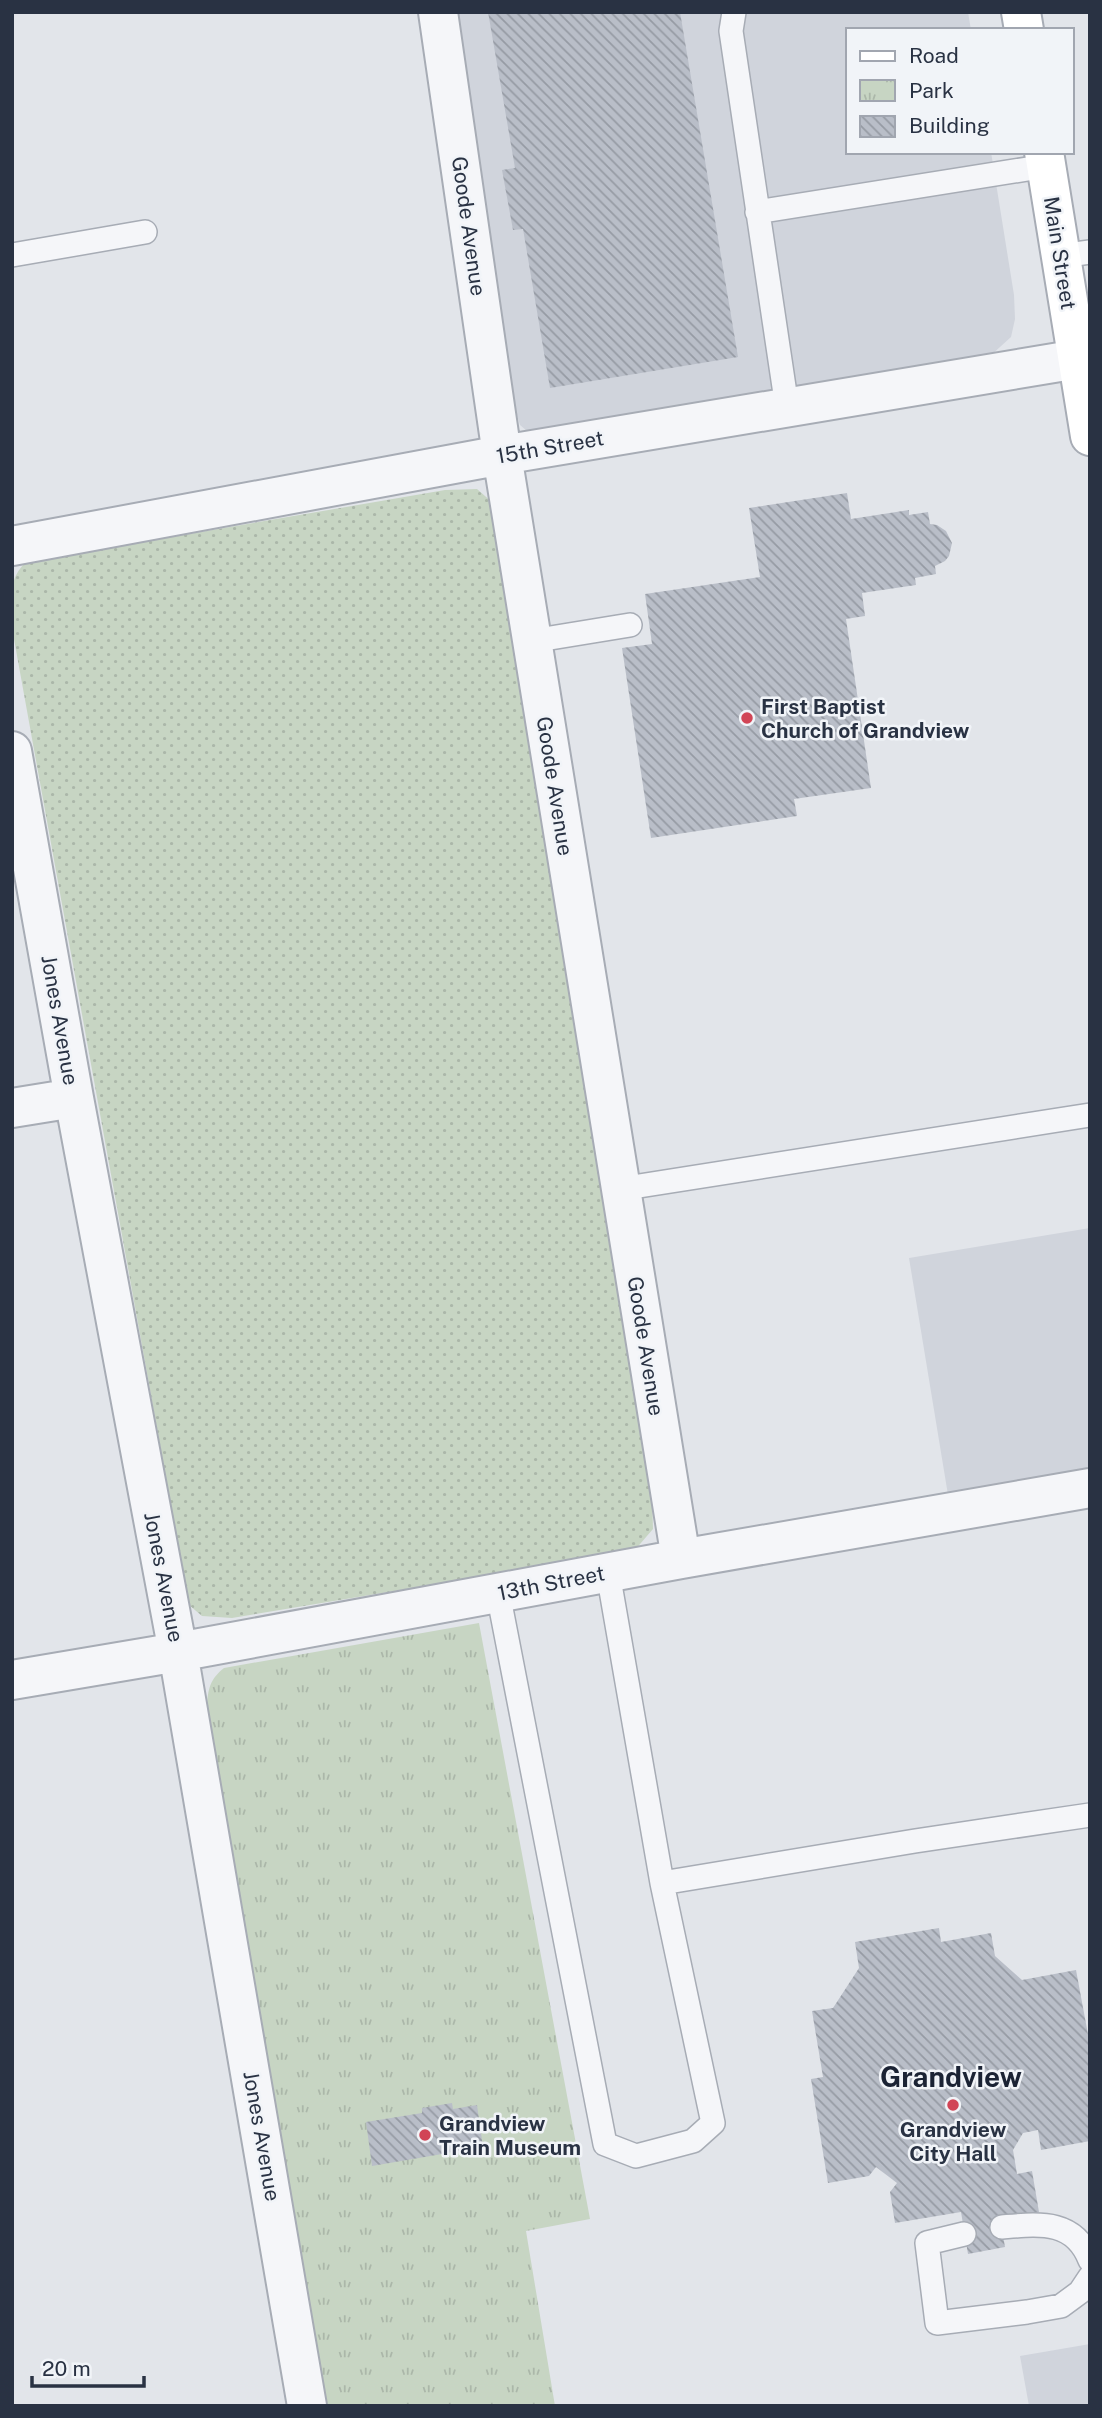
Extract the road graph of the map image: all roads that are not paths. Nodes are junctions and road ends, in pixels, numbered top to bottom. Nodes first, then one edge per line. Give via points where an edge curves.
1 (438, 12) edge
2 (734, 12) edge
3 (1045, 159) edge
4 (757, 212) junction
5 (145, 232) dead end
6 (1075, 254) edge
7 (12, 255) edge
8 (1083, 358) edge
9 (787, 407) junction
10 (1090, 436) edge
11 (502, 455) junction
12 (12, 546) edge
13 (630, 625) dead end
14 (532, 641) junction
15 (12, 751) edge
16 (74, 1098) junction
17 (12, 1108) edge
18 (1090, 1115) edge
19 (621, 1189) junction
20 (1090, 1488) edge
21 (681, 1559) junction
22 (608, 1573) junction
23 (498, 1593) junction
24 (178, 1653) junction
25 (12, 1680) edge
26 (1090, 1815) edge
27 (662, 1883) junction
28 (1002, 2227) dead end
29 (964, 2234) dead end
30 (1090, 2260) edge
31 (1090, 2277) edge
32 (307, 2406) edge

1 - 11 street, Goode Avenue
2 - 4 lane via 731,31
3 - 4 lane
3 - 6 main road, Main Street
4 - 9 lane
5 - 7 lane
6 - 8 main road, Main Street
8 - 9 street, 15th Street
8 - 10 main road, Main Street
9 - 11 street, 15th Street
11 - 12 street, 15th Street
11 - 14 street, Goode Avenue
13 - 14 lane
14 - 19 street, Goode Avenue
15 - 16 street, Jones Avenue
16 - 17 street
16 - 24 street, Jones Avenue
18 - 19 lane
19 - 21 street, Goode Avenue
20 - 21 street, 13th Street
21 - 22 street, 13th Street
22 - 23 street, 13th Street
22 - 27 lane
23 - 24 street, 13th Street
23 - 27 lane via 605,2144 636,2156 693,2141 713,2123
24 - 25 street, 13th Street
24 - 32 street, Jones Avenue
26 - 27 lane
28 - 30 lane via 1039,2224 1063,2228 1084,2245
29 - 31 lane via 927,2243 937,2323 1061,2306 1080,2292

